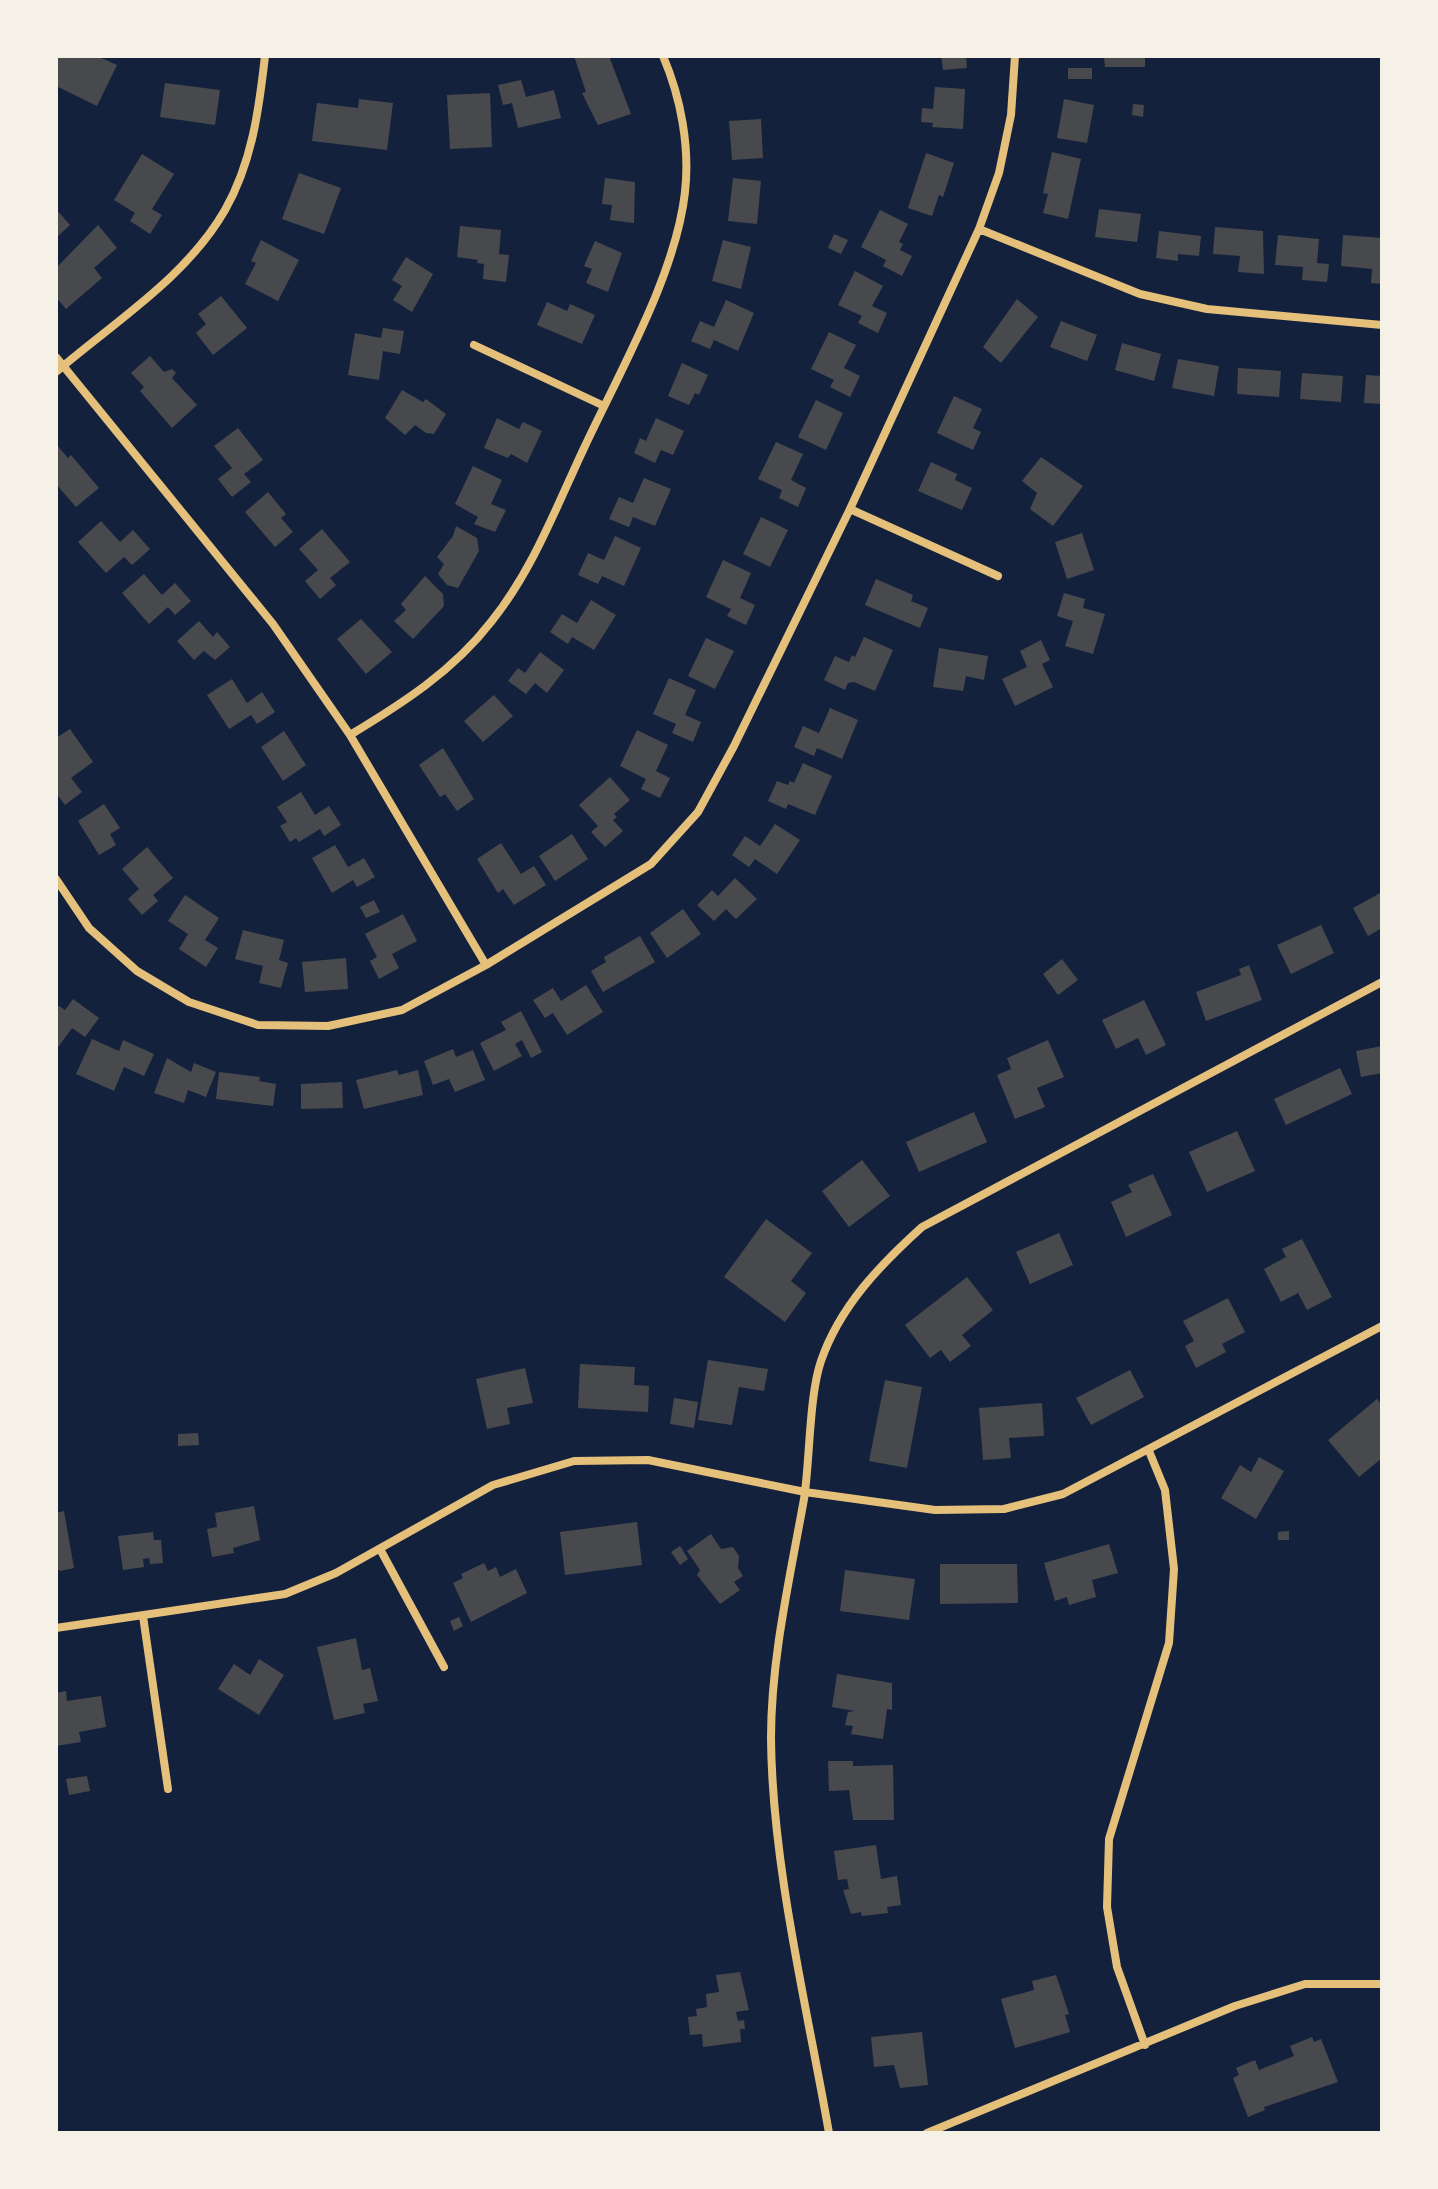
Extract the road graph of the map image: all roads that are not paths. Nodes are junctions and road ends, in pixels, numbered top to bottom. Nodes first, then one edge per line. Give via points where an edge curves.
1 (265, 56) edge
2 (663, 56) edge
3 (1015, 56) edge
4 (979, 229) junction
5 (1382, 325) edge
6 (474, 345) dead end
7 (56, 357) edge
8 (60, 369) edge
9 (604, 406) junction
10 (850, 509) junction
11 (998, 576) dead end
12 (350, 735) junction
13 (56, 879) edge
14 (486, 965) junction
15 (1382, 982) edge
16 (1382, 1326) edge
17 (1149, 1451) junction
18 (805, 1492) junction
19 (380, 1549) junction
20 (143, 1616) junction
21 (56, 1628) edge
22 (444, 1667) dead end
23 (168, 1789) dead end
24 (1382, 1984) edge
25 (1145, 2045) junction
26 (829, 2133) edge
27 (927, 2133) edge

1 - 8 street via 246,163 225,211 182,267
2 - 9 street via 685,135 685,192 672,254
3 - 4 street via 1011,115 999,173
4 - 5 street via 1140,294 1207,309
4 - 10 street
6 - 9 street
7 - 8 street
8 - 12 street via 273,624
9 - 12 street via 522,579 491,623 417,694
10 - 11 street
10 - 14 street via 698,812 651,864
12 - 14 street
13 - 14 street via 89,928 137,971 189,1002 258,1025 328,1026 402,1010
15 - 18 street via 922,1227 877,1269 843,1314 820,1362
16 - 17 street
17 - 18 street via 1063,1494 1004,1509 935,1510
17 - 25 street via 1165,1490 1174,1569 1169,1643 1109,1839 1107,1907 1117,1967
18 - 19 street via 648,1460 574,1461 493,1485
18 - 26 street via 778,1650 771,1737 777,1833
19 - 20 street via 285,1594
19 - 22 street
20 - 21 street
20 - 23 street
24 - 25 street via 1305,1984 1235,2006
25 - 27 street

